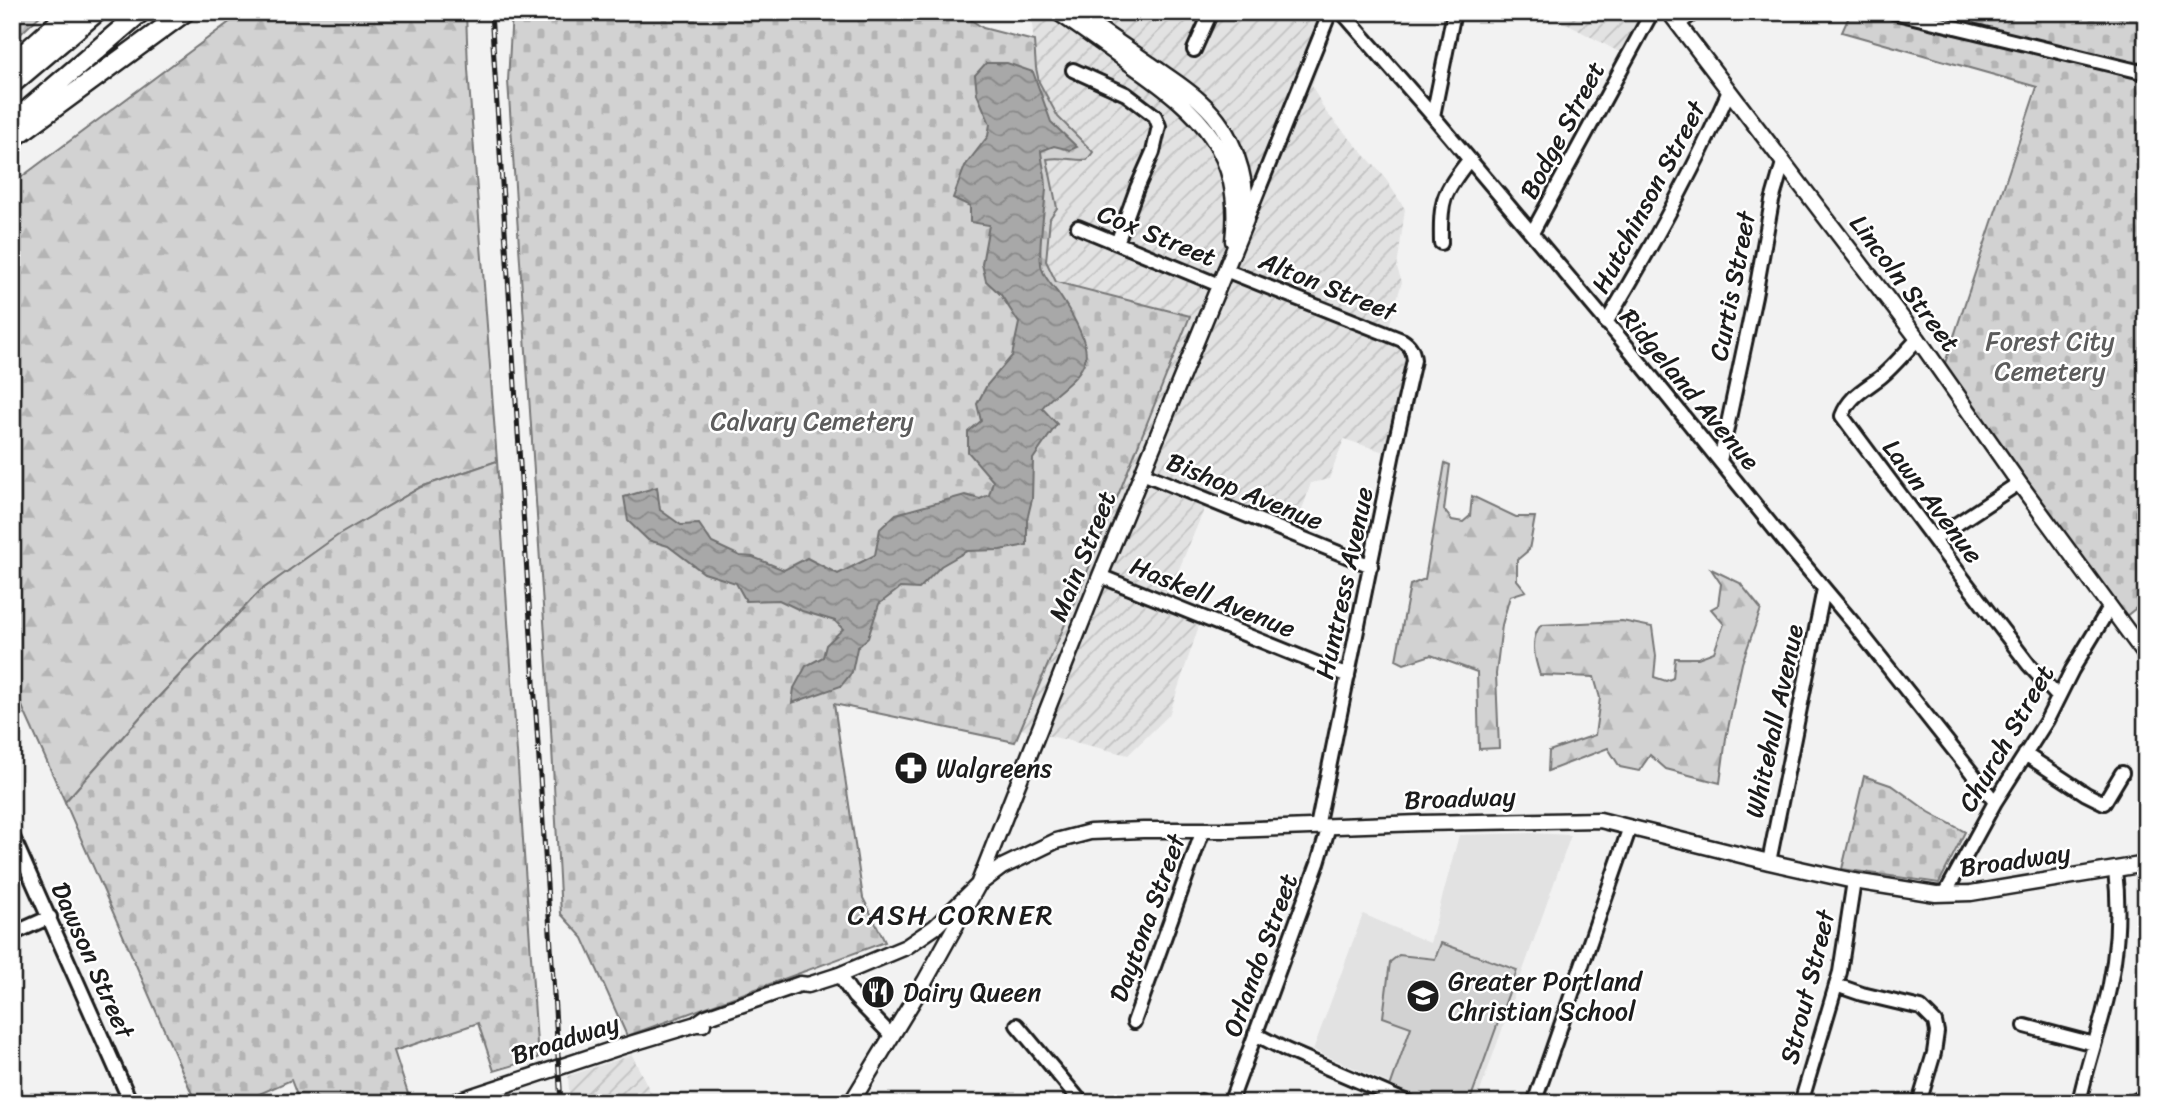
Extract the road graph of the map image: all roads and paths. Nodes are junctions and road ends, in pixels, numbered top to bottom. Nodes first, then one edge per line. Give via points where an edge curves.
1 (70, 12) edge
2 (97, 12) edge
3 (141, 12) edge
4 (185, 12) edge
5 (1057, 12) edge
6 (1076, 12) edge
7 (1211, 12) edge
8 (1330, 12) edge
9 (1342, 12) edge
10 (1454, 12) edge
11 (1652, 12) edge
12 (1695, 12) edge
13 (1893, 12) edge
14 (1673, 18) edge
15 (1195, 50) dead end
16 (12, 64) edge
17 (1073, 70) dead end
18 (2146, 73) edge
19 (12, 84) edge
20 (1728, 91) junction
21 (1433, 116) junction
22 (12, 123) edge
23 (12, 139) edge
24 (1469, 160) junction
25 (1783, 163) junction
26 (1246, 220) junction
27 (1078, 227) dead end
28 (1532, 233) junction
29 (1117, 243) junction
30 (1441, 243) dead end
31 (1228, 264) junction
32 (1219, 285) junction
33 (1606, 323) junction
34 (1918, 338) junction
35 (1411, 348) joint
36 (1720, 461) junction
37 (1142, 473) junction
38 (2019, 483) junction
39 (1934, 539) junction
40 (1371, 566) junction
41 (1100, 576) junction
42 (1824, 589) junction
43 (2110, 607) junction
44 (2146, 656) edge
45 (1348, 676) junction
46 (2058, 697) junction
47 (2025, 754) junction
48 (2122, 773) dead end
49 (1995, 802) junction
50 (1323, 826) junction
51 (1630, 827) junction
52 (1203, 830) junction
53 (12, 835) edge
54 (1769, 862) junction
55 (2146, 864) edge
56 (2115, 870) junction
57 (1854, 881) junction
58 (978, 886) junction
59 (1945, 894) junction
60 (50, 917) junction
61 (12, 934) edge
62 (839, 975) junction
63 (1836, 985) junction
64 (1134, 1021) dead end
65 (1017, 1025) dead end
66 (2025, 1026) dead end
67 (1255, 1034) junction
68 (891, 1035) junction
69 (2094, 1044) junction
70 (2146, 1095) edge
71 (1232, 1098) dead end
72 (853, 1102) edge
73 (131, 1103) edge
74 (451, 1103) edge
75 (1082, 1103) edge
76 (1409, 1103) edge
77 (1534, 1103) edge
78 (1801, 1103) edge
79 (1919, 1103) edge
80 (2078, 1103) edge
81 (2132, 1103) edge

1 - 16 highway
2 - 19 highway
3 - 22 highway
4 - 23 highway
5 - 31 main road via 1163,86 1212,135 1234,199 1235,228
6 - 26 main road via 1194,96 1217,118 1241,170
7 - 15 street
8 - 26 street, Main Street
9 - 21 street, Ridgeland Avenue
10 - 21 street
11 - 28 street, Bodge Street
12 - 14 street
13 - 18 street
14 - 20 main road, Lincoln Street
17 - 29 street via 1126,94 1155,116 1159,126
20 - 25 main road, Lincoln Street
20 - 33 street, Hutchinson Street via 1691,172
21 - 24 street, Ridgeland Avenue
24 - 28 street, Ridgeland Avenue
24 - 30 street via 1443,199
25 - 34 main road, Lincoln Street
25 - 36 street, Curtis Street
26 - 31 main road, Main Street
27 - 29 street, Cox Street
28 - 33 street, Ridgeland Avenue
29 - 32 street, Cox Street
31 - 32 main road, Main Street
31 - 35 street, Alton Street via 1402,340
32 - 37 main road, Main Street
33 - 36 street, Ridgeland Avenue
34 - 38 main road, Lincoln Street
34 - 39 street, Lawn Avenue via 1882,376 1847,403 1842,416
35 - 40 street, Huntress Avenue via 1414,360
36 - 42 street, Ridgeland Avenue
37 - 40 street, Bishop Avenue
37 - 41 main road, Main Street
38 - 39 street
38 - 43 main road, Lincoln Street
39 - 46 street, Lawn Avenue
40 - 45 street, Huntress Avenue
41 - 45 street, Haskell Avenue
41 - 58 main road, Main Street
42 - 49 street, Ridgeland Avenue
42 - 54 street, Whitehall Avenue
43 - 44 main road, Lincoln Street
43 - 46 street, Church Street
45 - 50 street, Huntress Avenue
46 - 47 street, Church Street
47 - 48 street via 2104,803
47 - 49 street, Church Street
49 - 59 street, Church Street
50 - 51 main road, Broadway via 1583,819
50 - 52 main road, Broadway
50 - 67 street, Orlando Street via 1318,863
51 - 54 main road, Broadway
51 - 77 street
52 - 58 main road, Broadway via 1090,832 1068,837 1016,859
52 - 64 street, Daytona Street
53 - 60 street, Dawson Street
54 - 57 main road, Broadway
55 - 56 main road, Broadway
56 - 59 main road, Broadway
56 - 69 street via 2116,950
57 - 59 main road, Broadway
57 - 63 street, Strout Street
58 - 62 main road, Broadway via 921,938
58 - 68 main road, Main Street
60 - 61 street
60 - 73 street, Dawson Street
62 - 68 street
62 - 74 main road, Broadway via 800,984 696,1024
63 - 78 street, Strout Street
63 - 79 street via 1921,1008 1935,1022 1934,1053
65 - 75 street
66 - 69 street
67 - 71 street, Orlando Street
67 - 76 street
68 - 72 main road, Main Street
69 - 80 street
70 - 81 street

